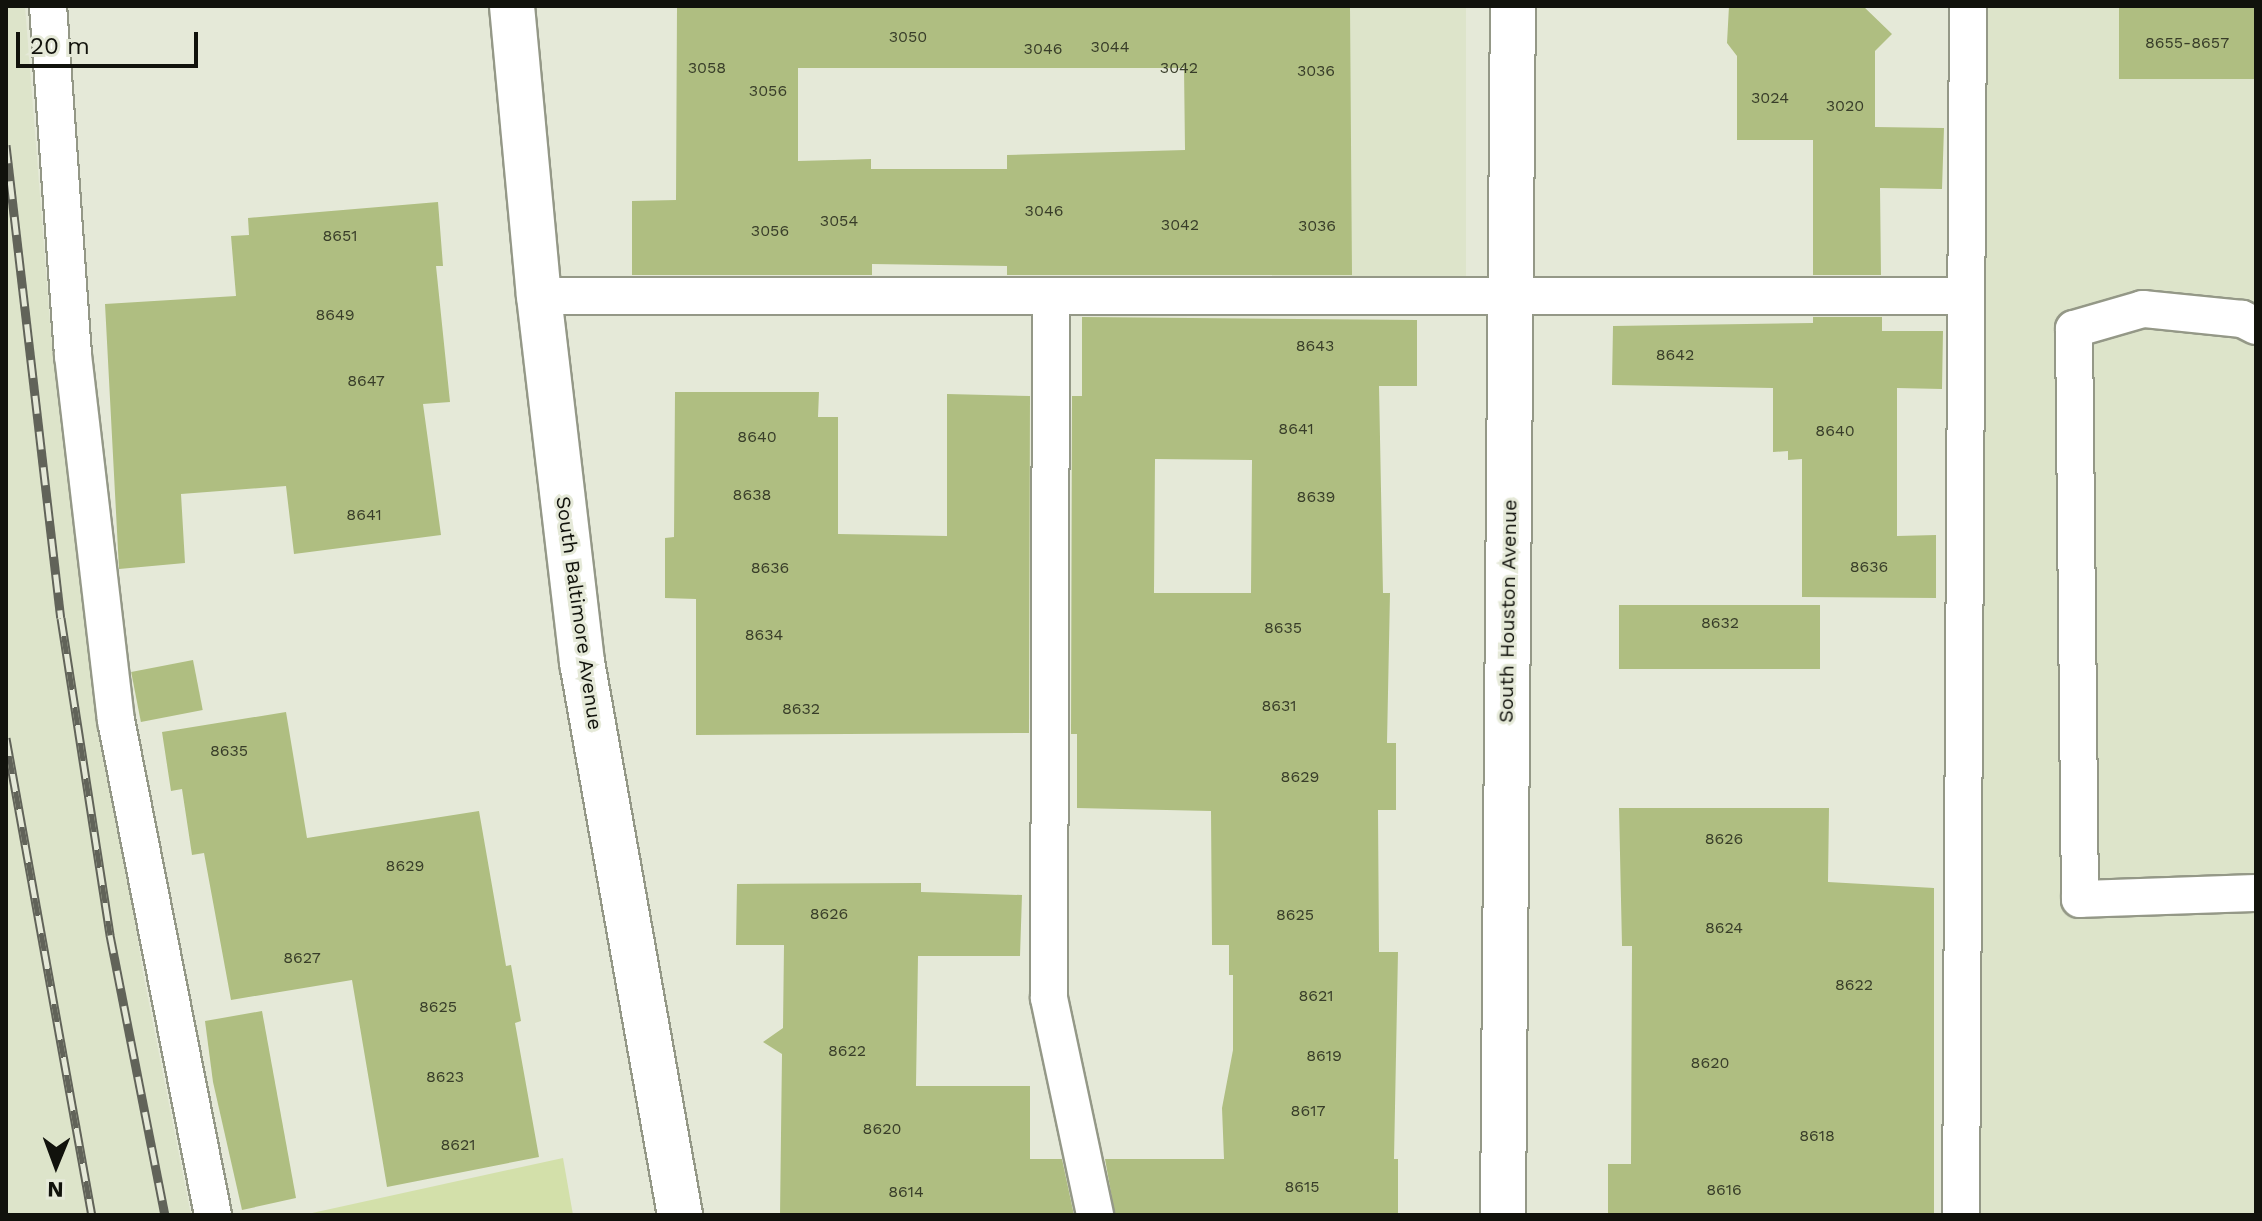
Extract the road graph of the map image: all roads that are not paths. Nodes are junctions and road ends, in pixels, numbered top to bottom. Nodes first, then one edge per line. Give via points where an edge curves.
1 (48, 6) edge
2 (512, 6) edge
3 (1513, 6) edge
4 (1968, 6) edge
5 (539, 296) junction
6 (1051, 296) junction
7 (1511, 296) junction
8 (1966, 296) junction
9 (2256, 326) edge
10 (2256, 893) edge
11 (213, 1215) edge
12 (680, 1215) edge
13 (1095, 1215) edge
14 (1503, 1215) edge
15 (1961, 1215) edge

1 - 11 lane via 73,355 116,720
2 - 5 street, South Baltimore Avenue
3 - 7 street, South Houston Avenue
4 - 8 lane
5 - 6 lane
5 - 12 street, South Baltimore Avenue via 582,662
6 - 7 lane
6 - 13 lane via 1049,998
7 - 8 lane
7 - 14 street, South Houston Avenue
8 - 15 lane
9 - 10 lane via 2242,319 2143,309 2074,329 2074,344 2080,899

